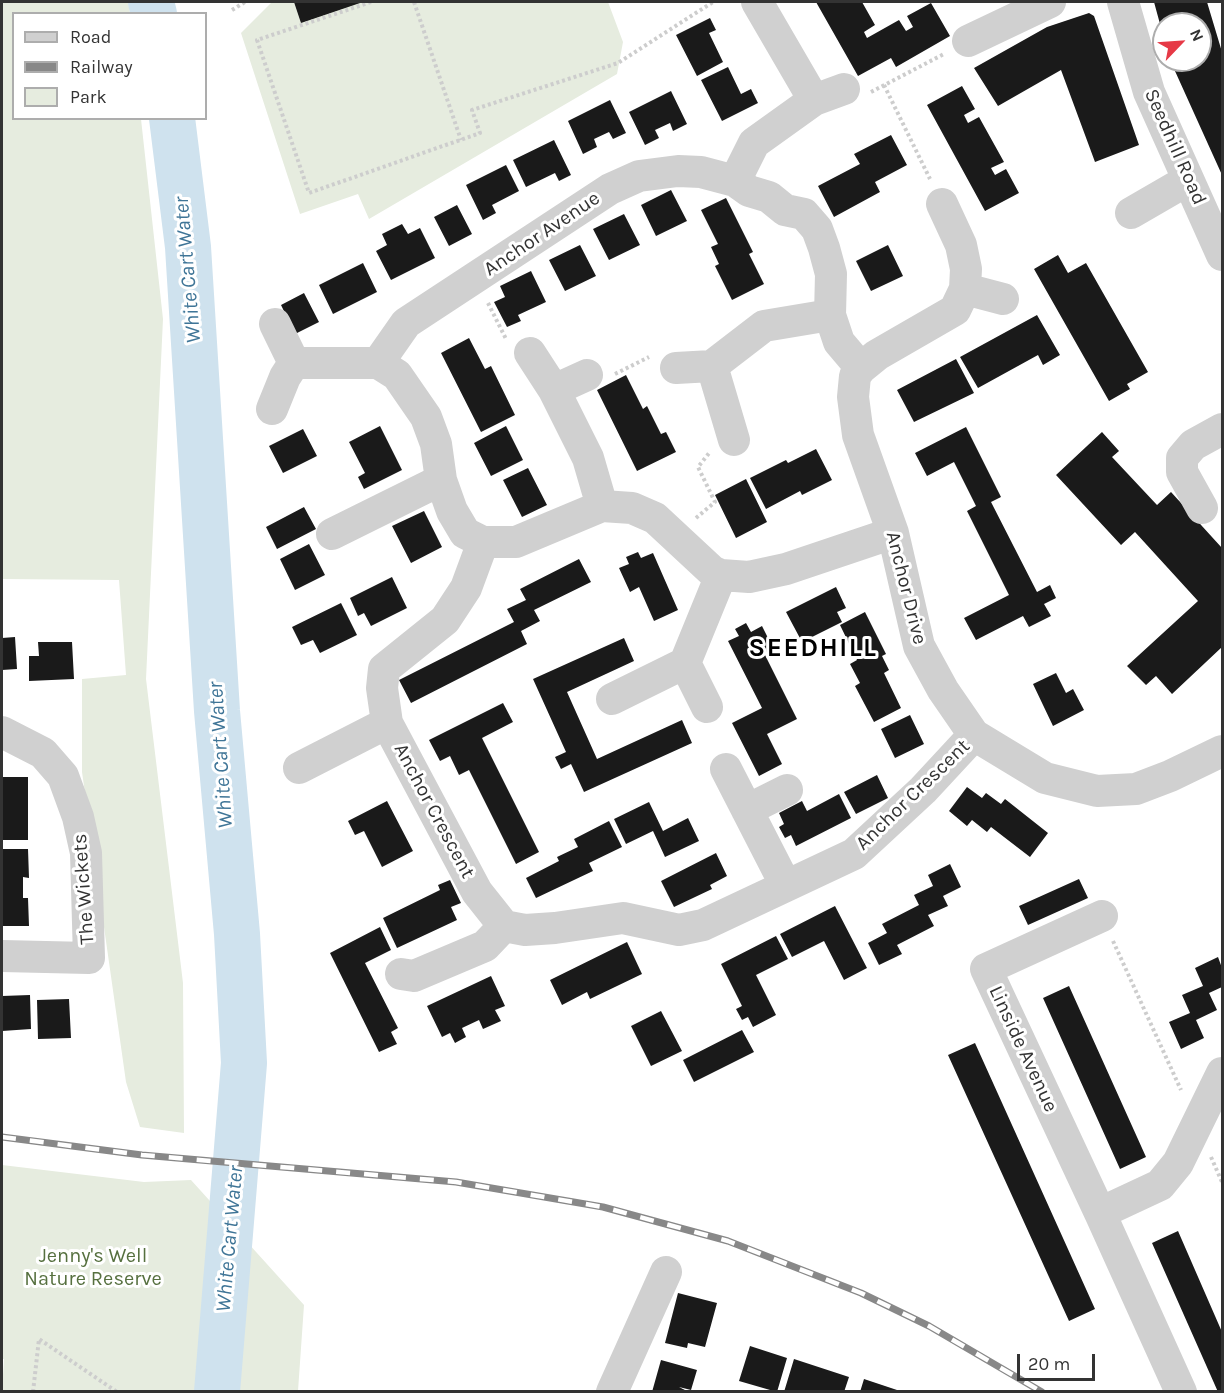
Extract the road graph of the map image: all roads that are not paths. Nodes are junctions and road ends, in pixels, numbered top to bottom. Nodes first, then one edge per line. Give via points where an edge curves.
1 (757, 2) edge
2 (1050, 2) edge
3 (1123, 2) edge
4 (968, 41) road end
5 (844, 88) dead end
6 (814, 100) junction
7 (1188, 180) junction
8 (735, 181) junction
9 (942, 204) road end
10 (1131, 213) dead end
11 (1222, 255) edge
12 (965, 289) junction
13 (1003, 299) dead end
14 (830, 315) junction
15 (275, 324) dead end
16 (530, 353) road end
17 (294, 363) junction
18 (378, 363) junction
19 (712, 366) junction
20 (676, 368) road end
21 (861, 368) junction
22 (587, 375) road end
23 (554, 390) junction
24 (272, 409) dead end
25 (1222, 429) edge
26 (734, 440) road end
27 (441, 480) junction
28 (602, 506) junction
29 (1202, 508) dead end
30 (893, 533) junction
31 (332, 534) dead end
32 (483, 542) junction
33 (721, 575) junction
34 (685, 663) junction
35 (612, 699) dead end
36 (707, 707) dead end
37 (387, 723) junction
38 (2, 732) edge
39 (974, 735) junction
40 (1222, 751) edge
41 (300, 768) dead end
42 (726, 769) dead end
43 (787, 790) dead end
44 (747, 810) junction
45 (786, 886) junction
46 (1102, 916) road end
47 (504, 926) junction
48 (2, 956) edge
49 (401, 974) dead end
50 (1222, 1073) edge
51 (1100, 1213) junction
52 (666, 1272) dead end
53 (612, 1392) edge
54 (1181, 1392) edge

1 - 6 street
2 - 4 street
3 - 7 street, Seedhill Road via 1149,92
5 - 6 street
6 - 8 street via 754,143
7 - 10 street
7 - 11 street, Seedhill Road
8 - 14 street, Anchor Avenue via 749,191 769,197 785,210 804,214 817,229 831,274
8 - 18 street, Anchor Avenue via 678,171 639,176 610,189 406,323
9 - 12 street via 961,245
12 - 13 street
12 - 21 street via 955,310
14 - 19 street via 764,326
14 - 21 street, Anchor Avenue via 839,342
15 - 17 street
16 - 23 street
17 - 18 street
17 - 24 street
18 - 27 street via 396,375 426,417 436,444
19 - 20 street
19 - 26 street
21 - 30 street, Anchor Drive via 855,376 853,397 858,435
22 - 23 street
23 - 28 street via 588,458
25 - 29 street via 1192,446 1182,458 1182,472
27 - 31 street
27 - 32 street via 465,533
28 - 32 street via 516,542
28 - 33 street via 632,508 655,518
30 - 33 street via 786,569 749,577
30 - 39 street, Anchor Drive via 919,646
32 - 37 street, Anchor Crescent via 466,588 445,620 384,669 382,688
33 - 34 street
34 - 35 street
34 - 36 street
37 - 41 street, Anchor Crescent
37 - 47 street, Anchor Crescent via 477,892
38 - 48 street, The Wickets via 43,753 63,776 86,853 88,958
39 - 40 street, Anchor Drive via 1045,778 1097,791 1136,789
39 - 45 street, Anchor Crescent via 923,790 854,854
42 - 44 street
43 - 44 street
44 - 45 street
45 - 47 street, Anchor Crescent via 703,925 679,930 623,918 555,928 525,930
46 - 51 street, Linside Avenue via 986,969
47 - 49 street via 485,946 414,976
50 - 51 street via 1178,1163 1160,1185
51 - 54 street, Linside Avenue
52 - 53 street

